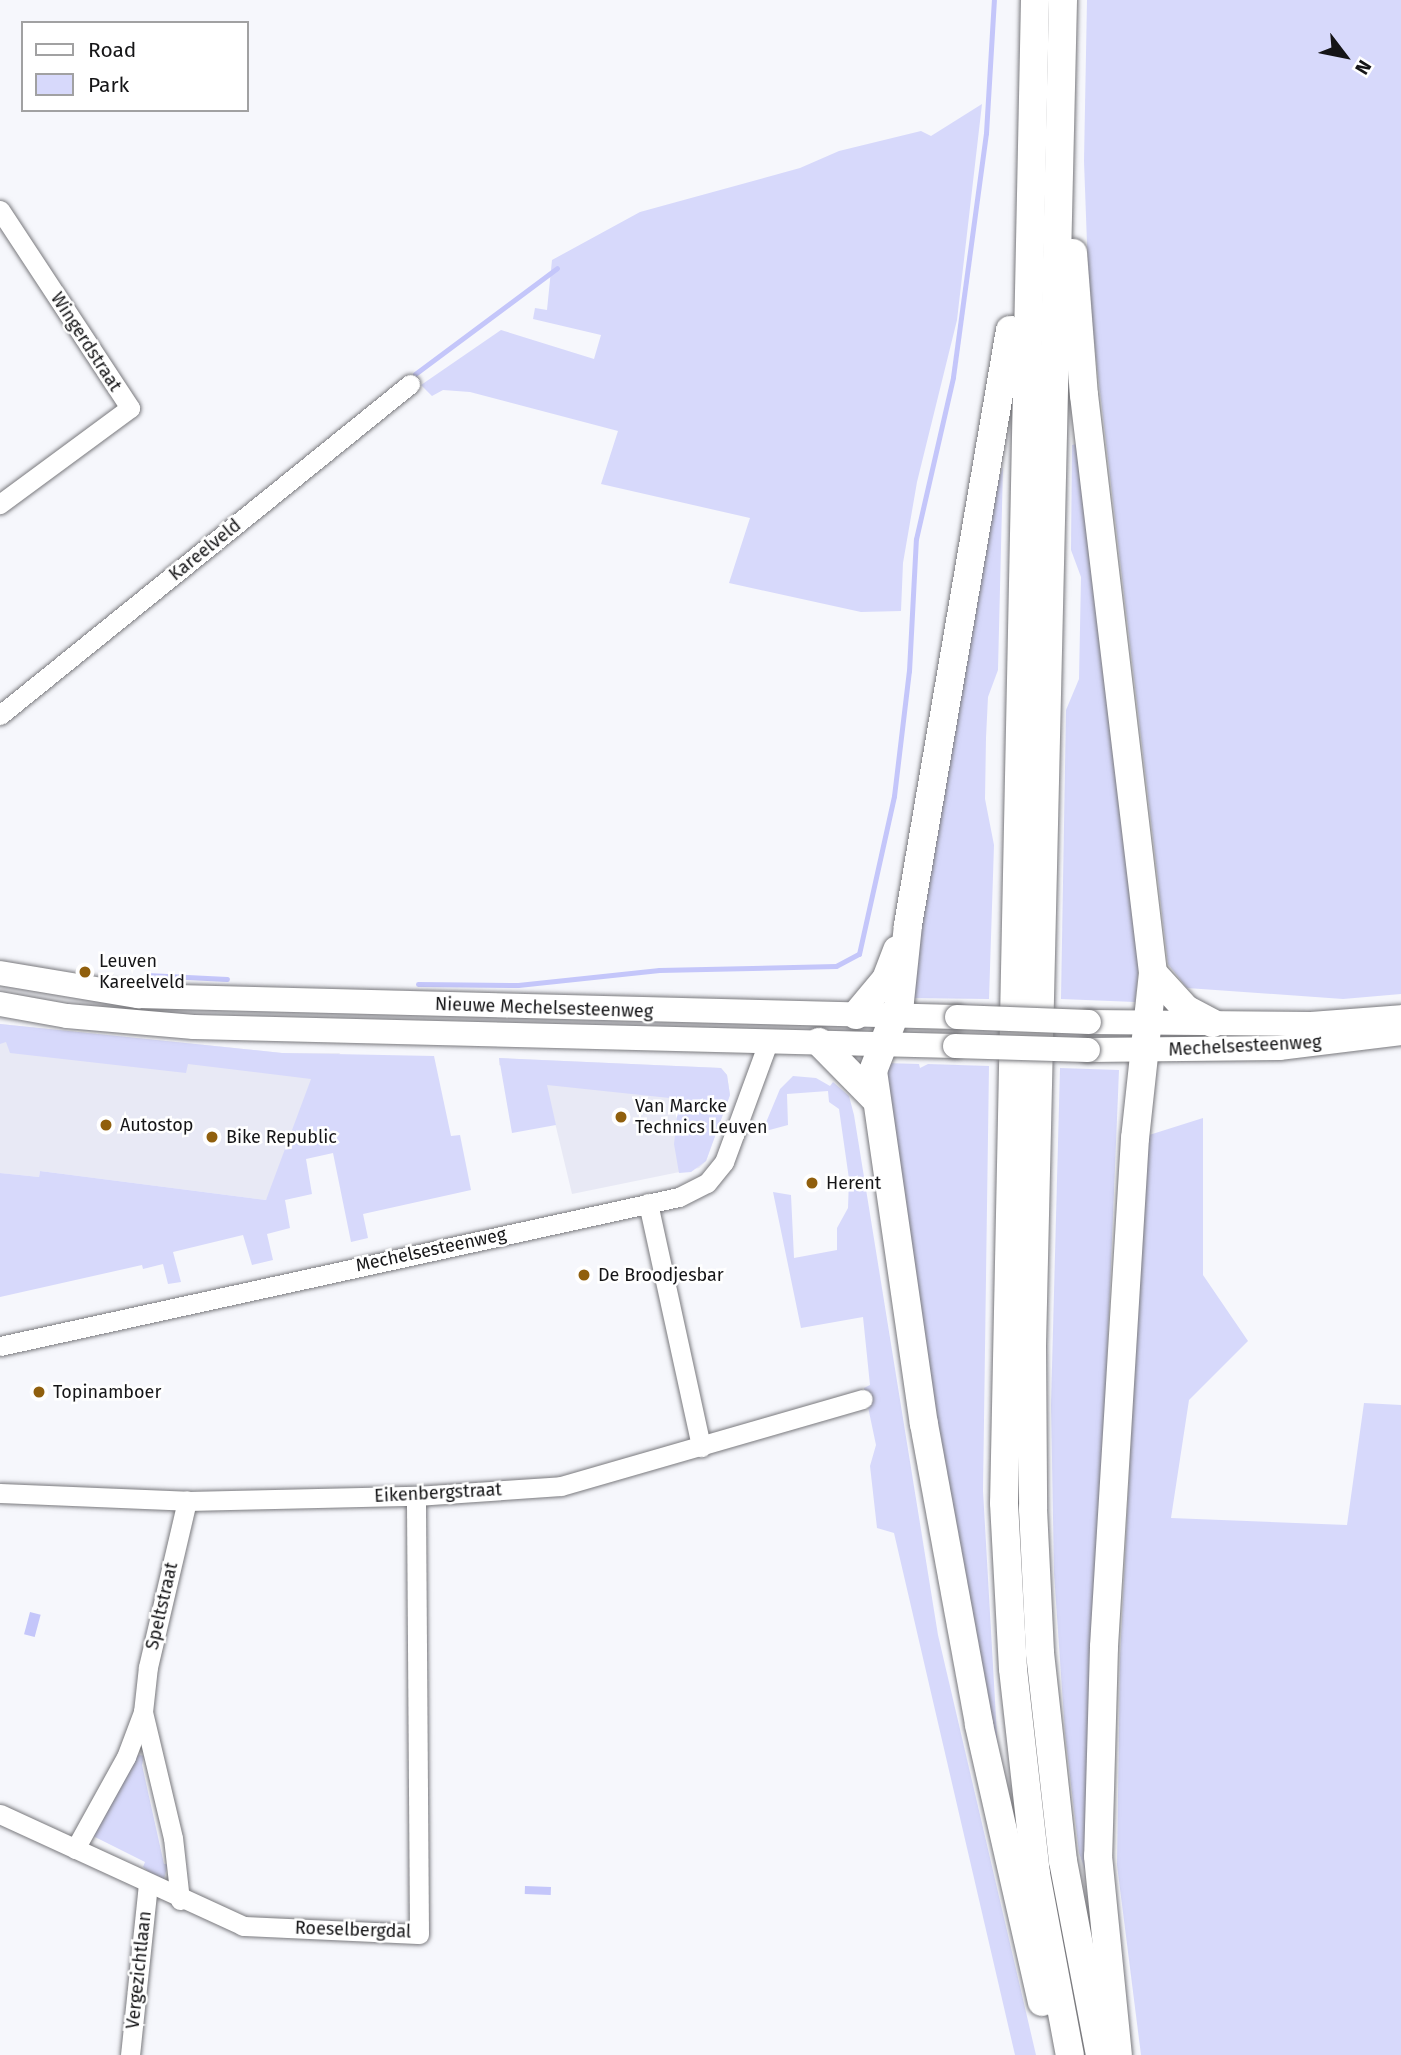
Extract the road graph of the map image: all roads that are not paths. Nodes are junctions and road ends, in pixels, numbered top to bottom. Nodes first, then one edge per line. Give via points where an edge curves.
1 (1035, 0) edge
2 (1063, 0) edge
3 (1031, 176) junction
4 (1058, 202) junction
5 (0, 210) edge
6 (410, 384) dead end
7 (0, 504) edge
8 (0, 715) edge
9 (908, 925) junction
10 (0, 973) edge
11 (1153, 973) junction
12 (0, 1004) edge
13 (779, 1014) junction
14 (856, 1015) junction
15 (895, 1016) junction
16 (1401, 1017) edge
17 (1089, 1022) joint
18 (1145, 1022) junction
19 (1212, 1023) junction
20 (1252, 1024) junction
21 (1401, 1034) edge
22 (769, 1040) junction
23 (819, 1042) junction
24 (882, 1044) junction
25 (1252, 1049) junction
26 (1088, 1050) joint
27 (1142, 1051) junction
28 (876, 1100) junction
29 (648, 1203) junction
30 (0, 1346) edge
31 (863, 1399) dead end
32 (701, 1447) junction
33 (0, 1493) edge
34 (416, 1496) junction
35 (187, 1501) junction
36 (143, 1712) junction
37 (0, 1814) edge
38 (75, 1849) junction
39 (148, 1885) junction
40 (180, 1900) junction
41 (130, 2055) edge
42 (1056, 2055) edge
43 (1070, 2055) edge
44 (1100, 2055) edge
45 (1118, 2055) edge

1 - 3 highway
2 - 4 highway
3 - 9 highway via 1016,209 1009,357
3 - 43 highway via 1004,1503 1013,1669 1036,1874
4 - 11 highway via 1072,243 1084,396
4 - 44 highway via 1032,1332 1033,1509 1040,1653 1062,1861
5 - 7 street, Wingerdstraat via 130,408
6 - 8 street, Kareelveld
9 - 14 highway via 886,979
9 - 15 highway
10 - 13 main road, Nieuwe Mechelsesteenweg via 138,996
11 - 18 highway
11 - 19 highway via 1186,1009
12 - 22 main road, Nieuwe Mechelsesteenweg via 67,1016 194,1027
13 - 14 main road, Nieuwe Mechelsesteenweg
13 - 22 main road
14 - 15 main road, Nieuwe Mechelsesteenweg
15 - 17 main road, Nieuwe Mechelsesteenweg, bridge
15 - 24 highway
16 - 20 main road, Mechelsesteenweg
17 - 18 main road, Mechelsesteenweg
18 - 19 main road, Mechelsesteenweg
18 - 27 highway
19 - 20 main road, Mechelsesteenweg
20 - 25 main road
21 - 25 main road, Mechelsesteenweg
22 - 23 main road, Nieuwe Mechelsesteenweg
22 - 29 street, Mechelsesteenweg via 724,1162 707,1183 679,1197
23 - 24 main road, Nieuwe Mechelsesteenweg
23 - 28 highway
24 - 26 main road, Nieuwe Mechelsesteenweg, bridge
24 - 28 highway via 873,1071
25 - 27 main road, Mechelsesteenweg
26 - 27 main road, Mechelsesteenweg
27 - 45 highway via 1104,1647 1098,1856
28 - 42 highway via 925,1424 979,1725 1013,1888
29 - 30 street, Mechelsesteenweg
29 - 32 street
31 - 32 street, Eikenbergstraat
32 - 34 street, Eikenbergstraat via 561,1486
33 - 35 street, Eikenbergstraat
34 - 35 street, Eikenbergstraat
34 - 40 street, Roeselbergdal via 419,1934 243,1926
35 - 36 street, Speltstraat via 148,1667
36 - 38 street, Speltstraat via 125,1757
36 - 40 street, Speltstraat via 173,1838
37 - 38 street, Roeselbergdal
38 - 39 street, Roeselbergdal
39 - 40 street, Roeselbergdal
39 - 41 street, Vergezichtlaan

